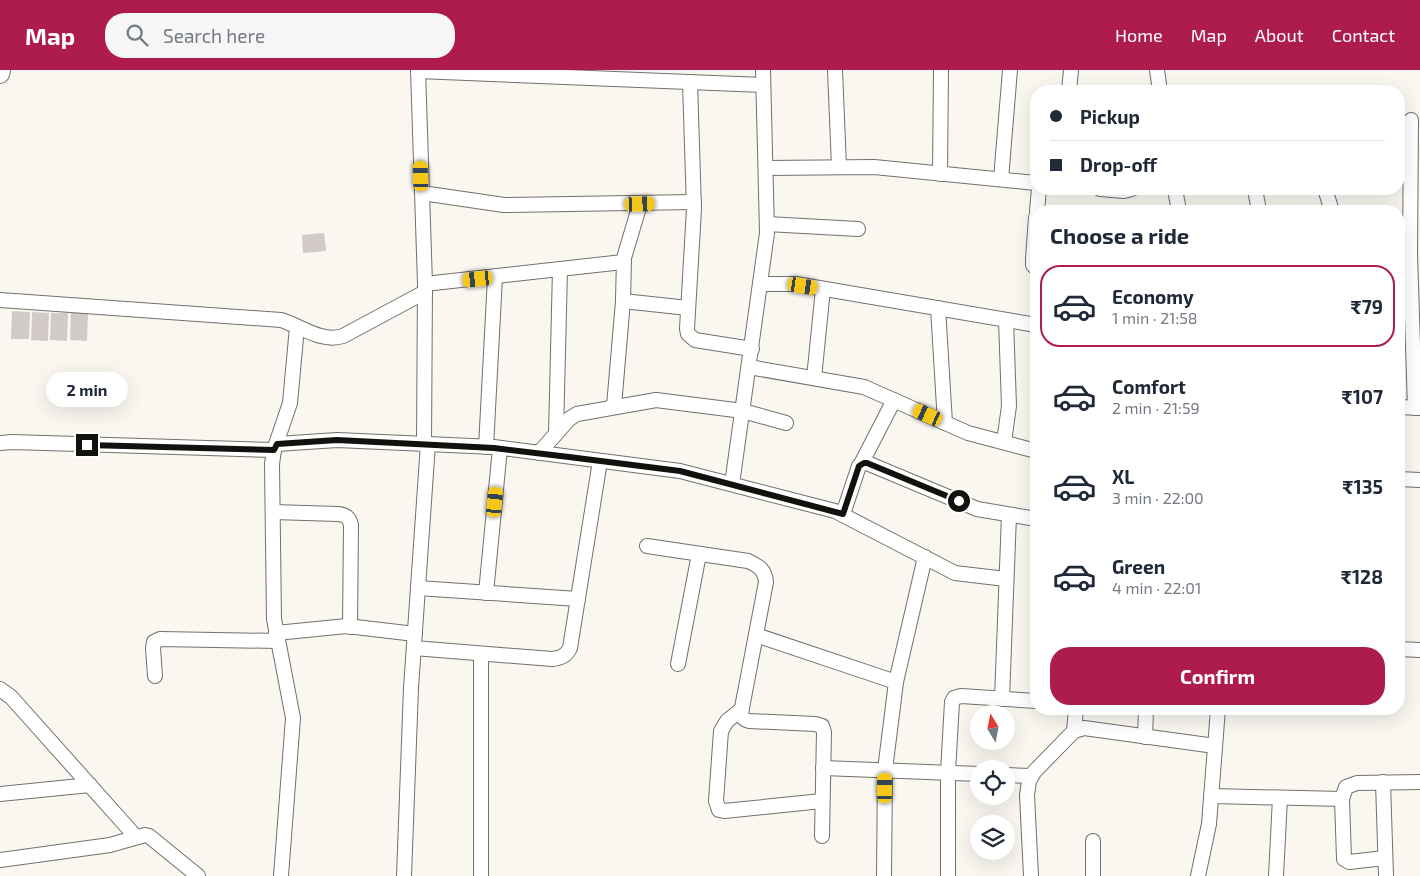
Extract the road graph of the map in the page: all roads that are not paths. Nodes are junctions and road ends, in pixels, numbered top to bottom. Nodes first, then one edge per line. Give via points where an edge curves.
1 (1, 70) edge
2 (418, 70) edge
3 (763, 70) edge
4 (835, 70) edge
5 (942, 70) edge
6 (1010, 70) edge
7 (1071, 70) edge
8 (1157, 70) edge
9 (0, 74) edge
10 (558, 74) edge
11 (690, 82) junction
12 (763, 85) junction
13 (1070, 85) edge
14 (1159, 85) edge
15 (1410, 121) edge
16 (766, 168) junction
17 (839, 168) junction
18 (940, 174) junction
19 (1001, 179) junction
20 (1030, 182) edge
21 (422, 194) junction
22 (694, 202) junction
23 (640, 204) junction
24 (767, 224) junction
25 (858, 229) dead end
26 (1410, 254) edge
27 (624, 262) junction
28 (560, 269) junction
29 (495, 277) junction
30 (760, 284) junction
31 (425, 288) junction
32 (823, 289) junction
33 (0, 300) edge
34 (623, 301) junction
35 (688, 308) junction
36 (938, 308) junction
37 (1006, 320) junction
38 (1406, 322) edge
39 (1030, 324) edge
40 (297, 327) junction
41 (752, 349) junction
42 (750, 367) junction
43 (814, 378) junction
44 (894, 400) junction
45 (614, 406) junction
46 (1405, 407) edge
47 (1418, 408) edge
48 (743, 411) junction
49 (945, 423) junction
50 (786, 424) dead end
51 (556, 434) junction
52 (1004, 442) junction
53 (0, 443) edge
54 (426, 444) junction
55 (276, 447) junction
56 (486, 447) junction
57 (500, 448) junction
58 (1030, 449) edge
59 (538, 453) junction
60 (600, 461) junction
61 (861, 464) junction
62 (1405, 479) edge
63 (1420, 480) edge
64 (732, 484) junction
65 (273, 512) junction
66 (843, 514) junction
67 (1009, 515) junction
68 (1030, 518) edge
69 (647, 546) dead end
70 (699, 554) junction
71 (925, 557) junction
72 (1006, 579) junction
73 (418, 588) junction
74 (486, 593) junction
75 (578, 599) junction
76 (350, 627) junction
77 (415, 634) junction
78 (756, 635) junction
79 (277, 637) junction
80 (414, 648) junction
81 (1405, 649) edge
82 (1420, 650) edge
83 (481, 654) junction
84 (678, 664) dead end
85 (156, 676) dead end
86 (896, 682) junction
87 (0, 689) edge
88 (1002, 699) junction
89 (1030, 701) edge
90 (742, 709) junction
91 (1075, 715) edge
92 (1146, 715) edge
93 (1218, 715) edge
94 (1074, 732) junction
95 (1145, 736) junction
96 (1215, 746) junction
97 (823, 768) junction
98 (885, 770) junction
99 (948, 772) junction
100 (970, 773) edge
101 (1015, 775) edge
102 (1031, 776) junction
103 (1383, 782) junction
104 (1420, 782) edge
105 (90, 785) junction
106 (0, 794) edge
107 (1211, 796) junction
108 (1280, 798) junction
109 (1342, 799) junction
110 (822, 801) junction
111 (822, 836) dead end
112 (136, 837) junction
113 (1093, 841) dead end
114 (1385, 858) junction
115 (0, 860) edge
116 (198, 876) edge
117 (281, 876) edge
118 (404, 876) edge
119 (481, 876) edge
120 (884, 876) edge
121 (948, 876) edge
122 (1030, 876) edge
123 (1093, 876) edge
124 (1198, 876) edge
125 (1276, 876) edge
126 (1386, 876) edge

1 - 9 street
2 - 10 street
2 - 21 street
3 - 12 street
4 - 17 street
5 - 18 street
6 - 19 street
7 - 13 street
8 - 14 street
10 - 11 street
11 - 12 street
11 - 22 street
12 - 16 street
15 - 26 street
16 - 17 street
16 - 24 street
17 - 18 street via 874,167
18 - 19 street
19 - 20 street
21 - 23 street via 504,205
21 - 31 street
22 - 23 street
22 - 35 street
23 - 27 street
24 - 25 street
24 - 30 street
26 - 38 street
27 - 28 street
27 - 34 street
28 - 29 street
28 - 51 street
29 - 31 street
29 - 56 street
30 - 32 street via 796,284
30 - 41 street
31 - 40 street via 340,337 316,335
31 - 54 street
32 - 36 street
32 - 43 street
33 - 40 street via 281,320
34 - 35 street
34 - 45 street
35 - 41 street via 687,329 691,338
36 - 37 street
36 - 49 street
37 - 39 street
37 - 52 street via 1009,412
38 - 47 street
40 - 55 street via 290,403
41 - 42 street
42 - 43 street
42 - 48 street
43 - 44 street via 864,387
44 - 49 street
44 - 61 street
45 - 48 street via 656,400
45 - 51 street via 577,414
46 - 47 street
48 - 50 street
48 - 64 street
49 - 52 street
51 - 59 street
52 - 58 street
53 - 55 street
54 - 55 street via 337,440
54 - 56 street
54 - 73 street
55 - 65 street via 272,464
56 - 57 street
57 - 59 street
57 - 74 street
59 - 60 street
60 - 64 street via 680,471
60 - 75 street
61 - 66 street
61 - 67 street via 867,463 977,509
62 - 63 street
64 - 66 street
65 - 76 street via 338,514 350,519
65 - 79 street
66 - 71 street
67 - 68 street
67 - 72 street
69 - 70 street
70 - 78 street via 748,562 758,565 763,571 766,582
70 - 84 street
71 - 72 street via 955,573
71 - 86 street
72 - 88 street
73 - 74 street
73 - 77 street
74 - 75 street
75 - 83 street via 570,648 561,658
76 - 77 street
76 - 79 street
77 - 80 street
78 - 86 street
78 - 90 street
79 - 85 street via 160,639 152,648
79 - 117 street via 293,718
80 - 83 street
80 - 118 street
81 - 82 street
83 - 119 street
86 - 98 street
87 - 105 street via 11,697
88 - 89 street
88 - 99 street via 954,698
90 - 97 street via 742,717 749,721 822,726
90 - 110 street via 727,721 721,731 716,801 719,810
91 - 94 street
92 - 95 street
93 - 96 street
94 - 95 street via 1084,728
94 - 102 street
95 - 96 street
96 - 107 street
97 - 98 street
97 - 110 street
98 - 99 street
98 - 120 street
99 - 100 street
99 - 121 street
101 - 102 street
102 - 122 street via 1027,794
103 - 104 street
103 - 109 street via 1352,784 1346,787
103 - 114 street
105 - 106 street
105 - 112 street
107 - 108 street
107 - 124 street via 1209,824
108 - 109 street
108 - 125 street
109 - 114 street via 1344,859 1349,862
110 - 111 street
112 - 115 street via 110,845
112 - 116 street via 149,836
113 - 123 street
114 - 126 street

